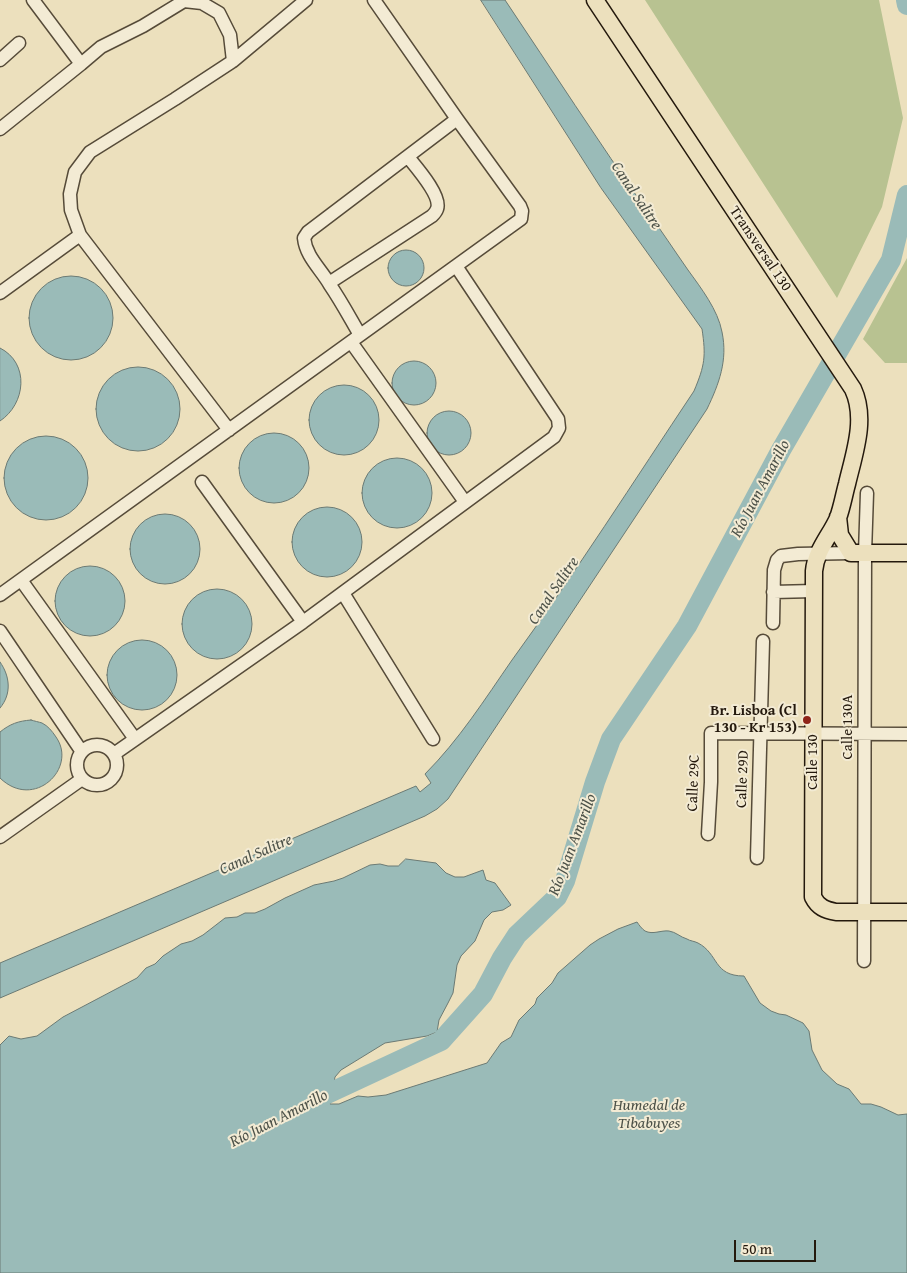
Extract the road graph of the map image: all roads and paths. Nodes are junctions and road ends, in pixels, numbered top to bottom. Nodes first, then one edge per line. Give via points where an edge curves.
1 (33, 0) edge
2 (306, 0) edge
3 (374, 0) edge
4 (595, 0) edge
5 (19, 44) dead end
6 (0, 60) edge
7 (233, 61) junction
8 (81, 64) junction
9 (457, 119) junction
10 (0, 129) edge
11 (408, 157) junction
12 (80, 235) junction
13 (456, 266) junction
14 (329, 282) junction
15 (0, 293) edge
16 (356, 339) junction
17 (229, 430) junction
18 (202, 482) dead end
19 (867, 493) dead end
20 (465, 502) junction
21 (838, 517) junction
22 (818, 553) junction
23 (858, 553) junction
24 (907, 554) edge
25 (20, 580) junction
26 (814, 591) junction
27 (774, 592) junction
28 (343, 593) junction
29 (0, 595) edge
30 (303, 622) junction
31 (773, 623) dead end
32 (0, 631) edge
33 (763, 641) dead end
34 (761, 733) junction
35 (813, 734) junction
36 (865, 734) junction
37 (907, 734) edge
38 (135, 739) junction
39 (433, 739) dead end
40 (82, 752) junction
41 (114, 754) junction
42 (82, 779) junction
43 (708, 834) dead end
44 (0, 837) edge
45 (757, 858) dead end
46 (865, 912) junction
47 (907, 912) edge
48 (864, 961) dead end

1 - 8 street
2 - 7 street
3 - 9 street
4 - 21 main road, Transversal 130 via 853,389 859,407 859,428
5 - 6 street
7 - 8 street via 230,35 219,13 202,3 184,1 101,47
7 - 12 street via 90,152 75,172 70,194 71,210
8 - 10 street
9 - 11 street
9 - 13 street via 520,206 523,215 517,223
11 - 14 street via 304,238 311,258
11 - 14 street via 432,190 438,202 437,209 432,216
12 - 15 street
12 - 17 street
13 - 16 street
13 - 20 street via 558,419 559,428 554,437
14 - 16 street
16 - 17 street
16 - 20 street
17 - 25 street
18 - 30 street
19 - 23 street, Calle 130A
20 - 28 street
21 - 22 main road, Transversal 130
21 - 23 main road, Transversal 130 via 840,534
22 - 23 street
22 - 26 main road, Calle 130 via 814,565
22 - 27 street via 781,556 774,570
23 - 24 main road
23 - 36 street, Calle 130A
25 - 29 street
25 - 38 street
26 - 27 street
26 - 35 main road, Calle 130
27 - 31 street
28 - 30 street
28 - 39 street
30 - 38 street
32 - 40 street
33 - 34 street, Calle 29D
34 - 35 street
34 - 43 street, Calle 29C via 711,733
34 - 45 street, Calle 29D
35 - 36 street
35 - 46 main road, Calle 130 via 813,897 822,909
36 - 37 street
36 - 46 street, Calle 130A
38 - 41 street
40 - 41 street via 88,747 102,745
40 - 42 street via 77,766
41 - 42 street via 117,768 109,781 96,785
42 - 44 street
46 - 47 main road
46 - 48 street, Calle 130A

